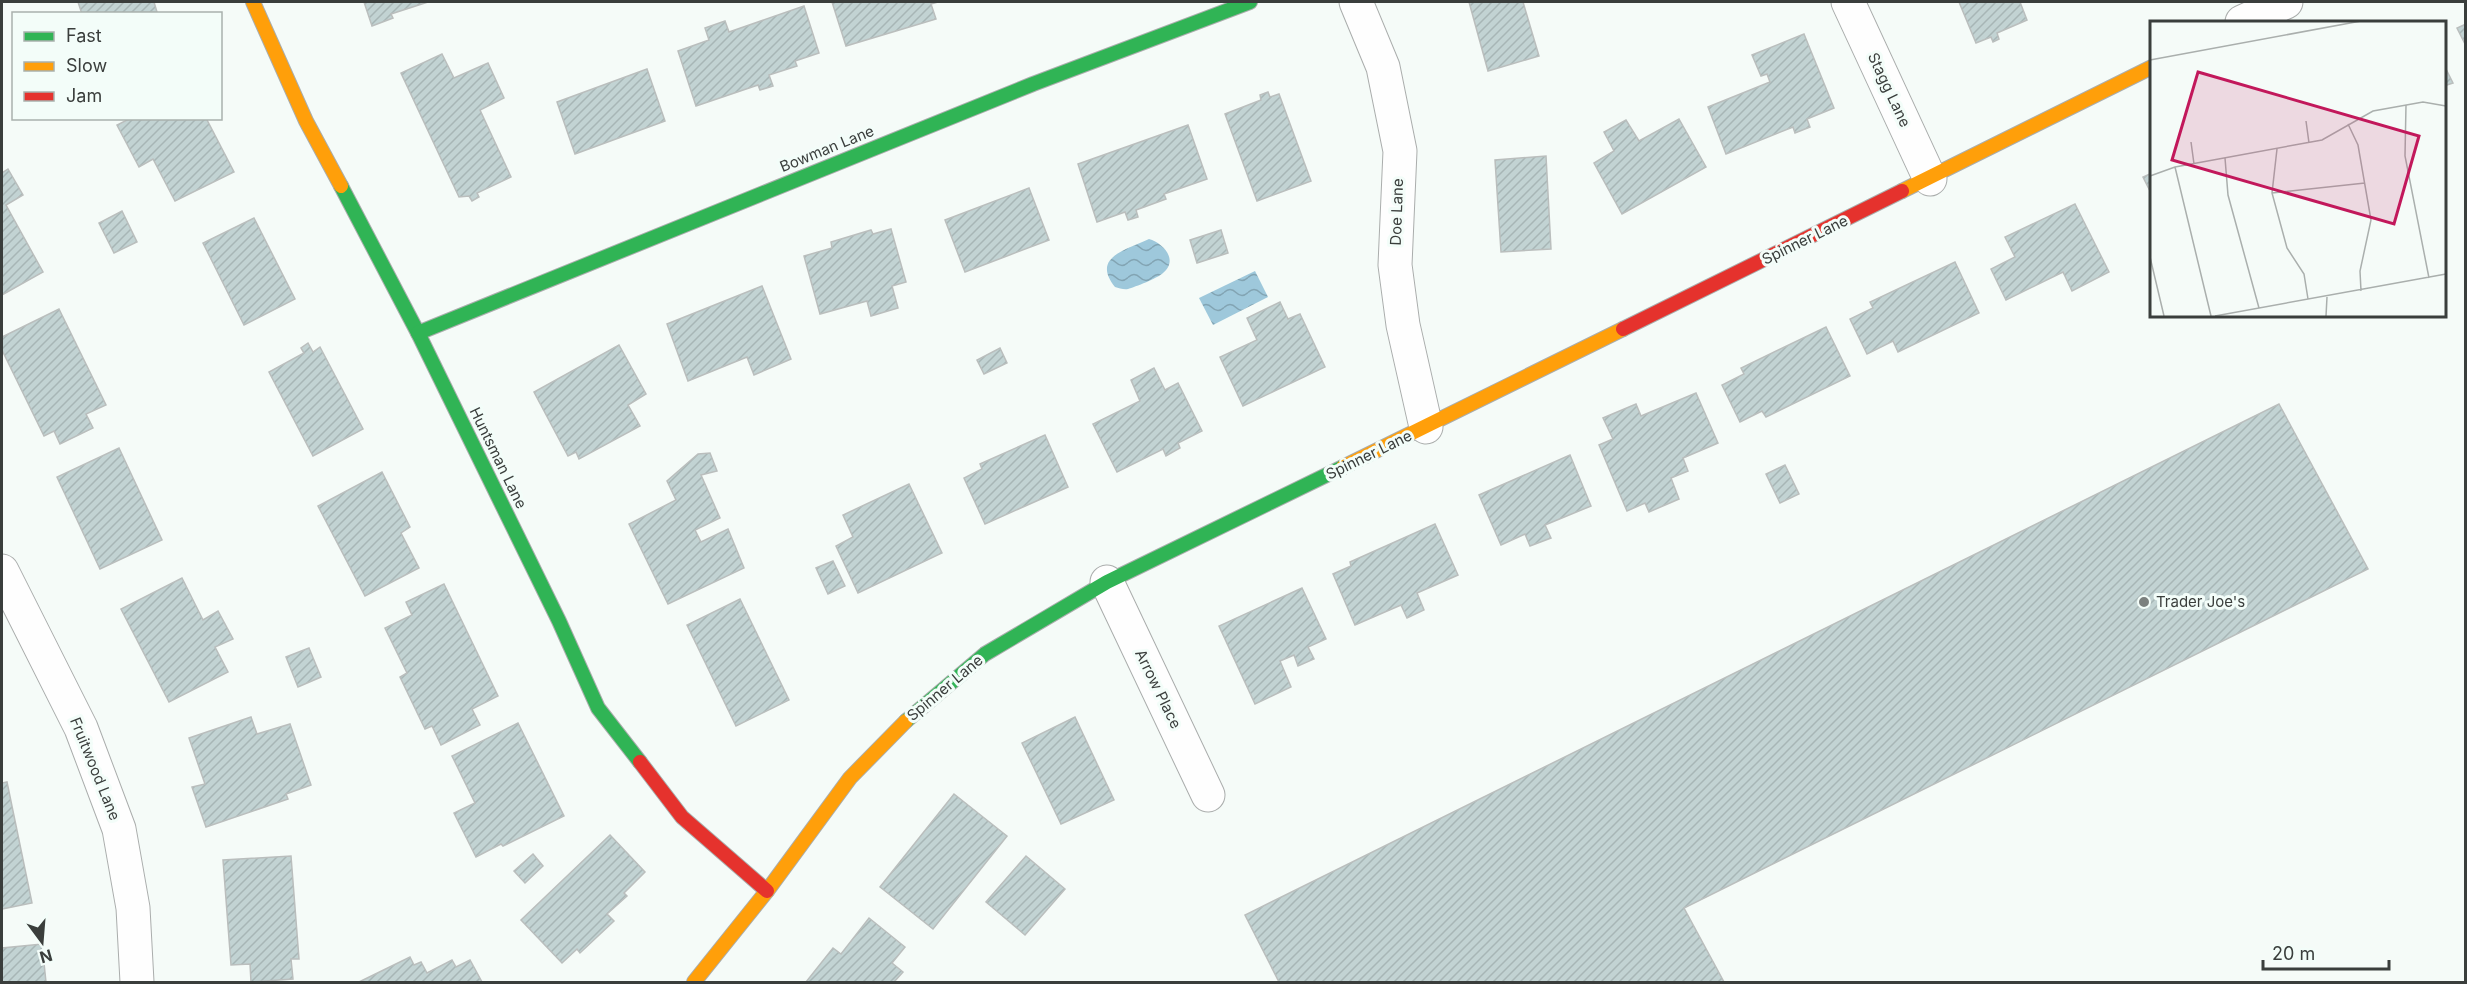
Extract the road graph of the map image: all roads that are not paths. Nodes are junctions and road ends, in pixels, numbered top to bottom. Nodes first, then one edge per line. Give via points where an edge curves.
1 (253, 2) edge
2 (1250, 2) edge
3 (1356, 2) edge
4 (1848, 2) edge
5 (2286, 2) edge
6 (2244, 21) edge
7 (2150, 68) edge
8 (1930, 179) junction
9 (418, 333) junction
10 (1426, 427) junction
11 (2, 571) edge
12 (1107, 582) junction
13 (1208, 795) dead end
14 (767, 891) junction
15 (137, 982) edge
16 (694, 982) edge

1 - 9 street, Huntsman Lane via 306,121
2 - 9 street, Bowman Lane via 1022,88
3 - 10 street, Doe Lane via 1383,68 1400,151 1395,265 1403,325
4 - 8 street, Stagg Lane
5 - 6 street
7 - 8 street, Spinner Lane
8 - 10 street, Spinner Lane
9 - 14 street, Huntsman Lane via 598,708 682,818
10 - 12 street, Spinner Lane
11 - 15 street, Fruitwood Lane via 81,728 119,829 133,908
12 - 13 street, Arrow Place
12 - 14 street, Spinner Lane via 985,654 913,713 850,778
14 - 16 street, Spinner Lane

